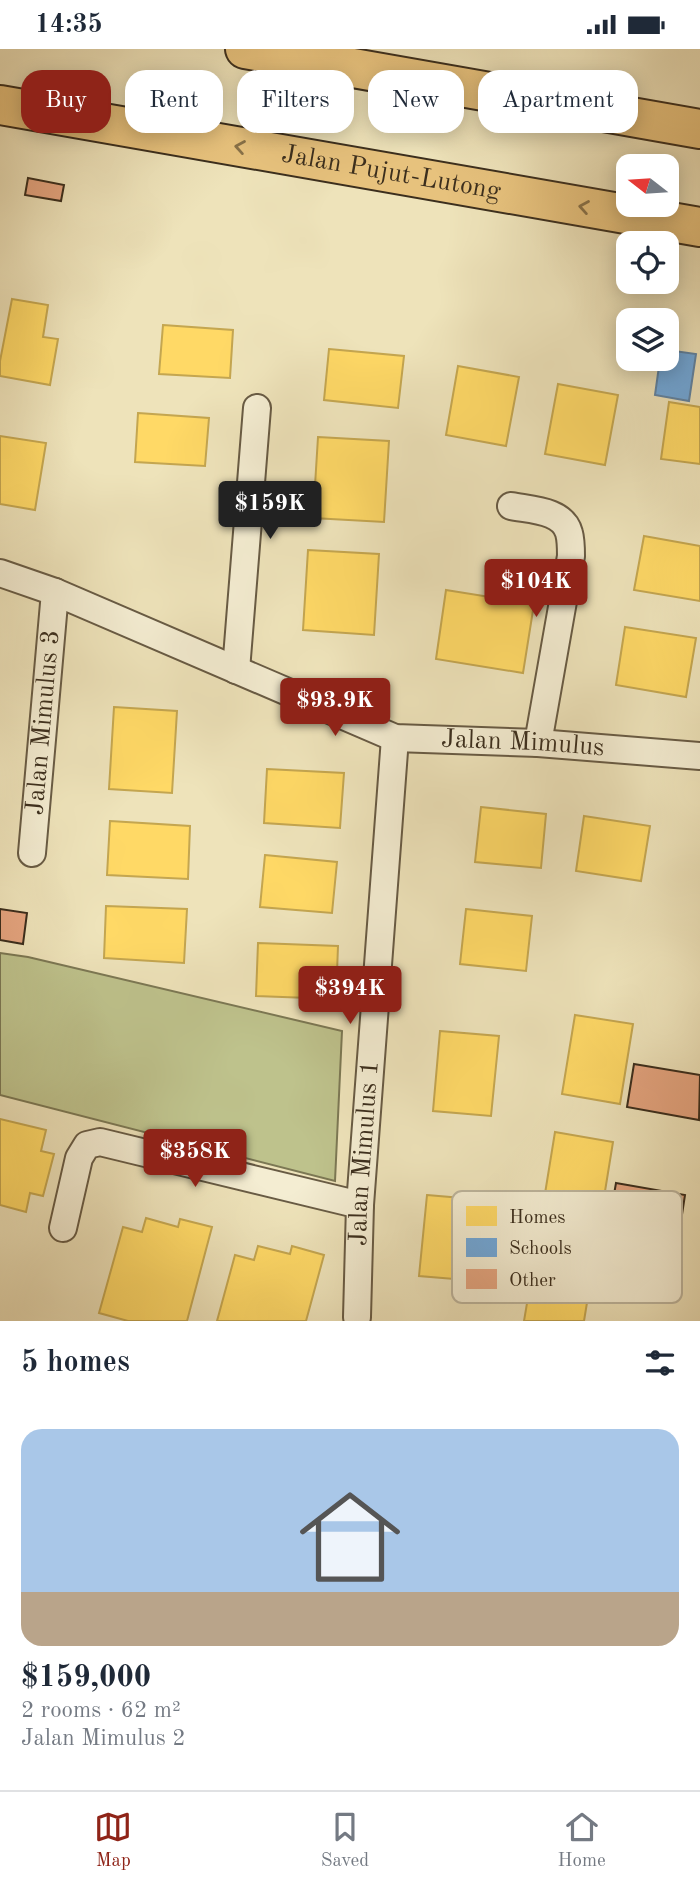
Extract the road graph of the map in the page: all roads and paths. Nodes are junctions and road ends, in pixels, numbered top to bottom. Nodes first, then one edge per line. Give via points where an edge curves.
1 (245, 49) edge
2 (0, 105) edge
3 (700, 129) edge
4 (700, 227) edge
5 (257, 408) dead end
6 (511, 506) dead end
7 (0, 573) edge
8 (55, 592) junction
9 (236, 670) junction
10 (395, 738) junction
11 (538, 743) junction
12 (700, 756) edge
13 (32, 853) dead end
14 (360, 1205) junction
15 (63, 1228) dead end
16 (357, 1317) dead end

1 - 3 highway
4 -> 2 highway, Jalan Pujut-Lutong
5 - 9 street
6 - 11 street via 550,513 564,521 569,532 571,556
7 - 8 street, Jalan Mimulus
8 - 9 street, Jalan Mimulus
8 - 13 street, Jalan Mimulus 3
9 - 10 street, Jalan Mimulus
10 - 11 street, Jalan Mimulus
10 - 14 street, Jalan Mimulus 1
11 - 12 street, Jalan Mimulus
14 - 15 street via 100,1142 87,1145 79,1158
14 - 16 street, Jalan Mimulus 1

